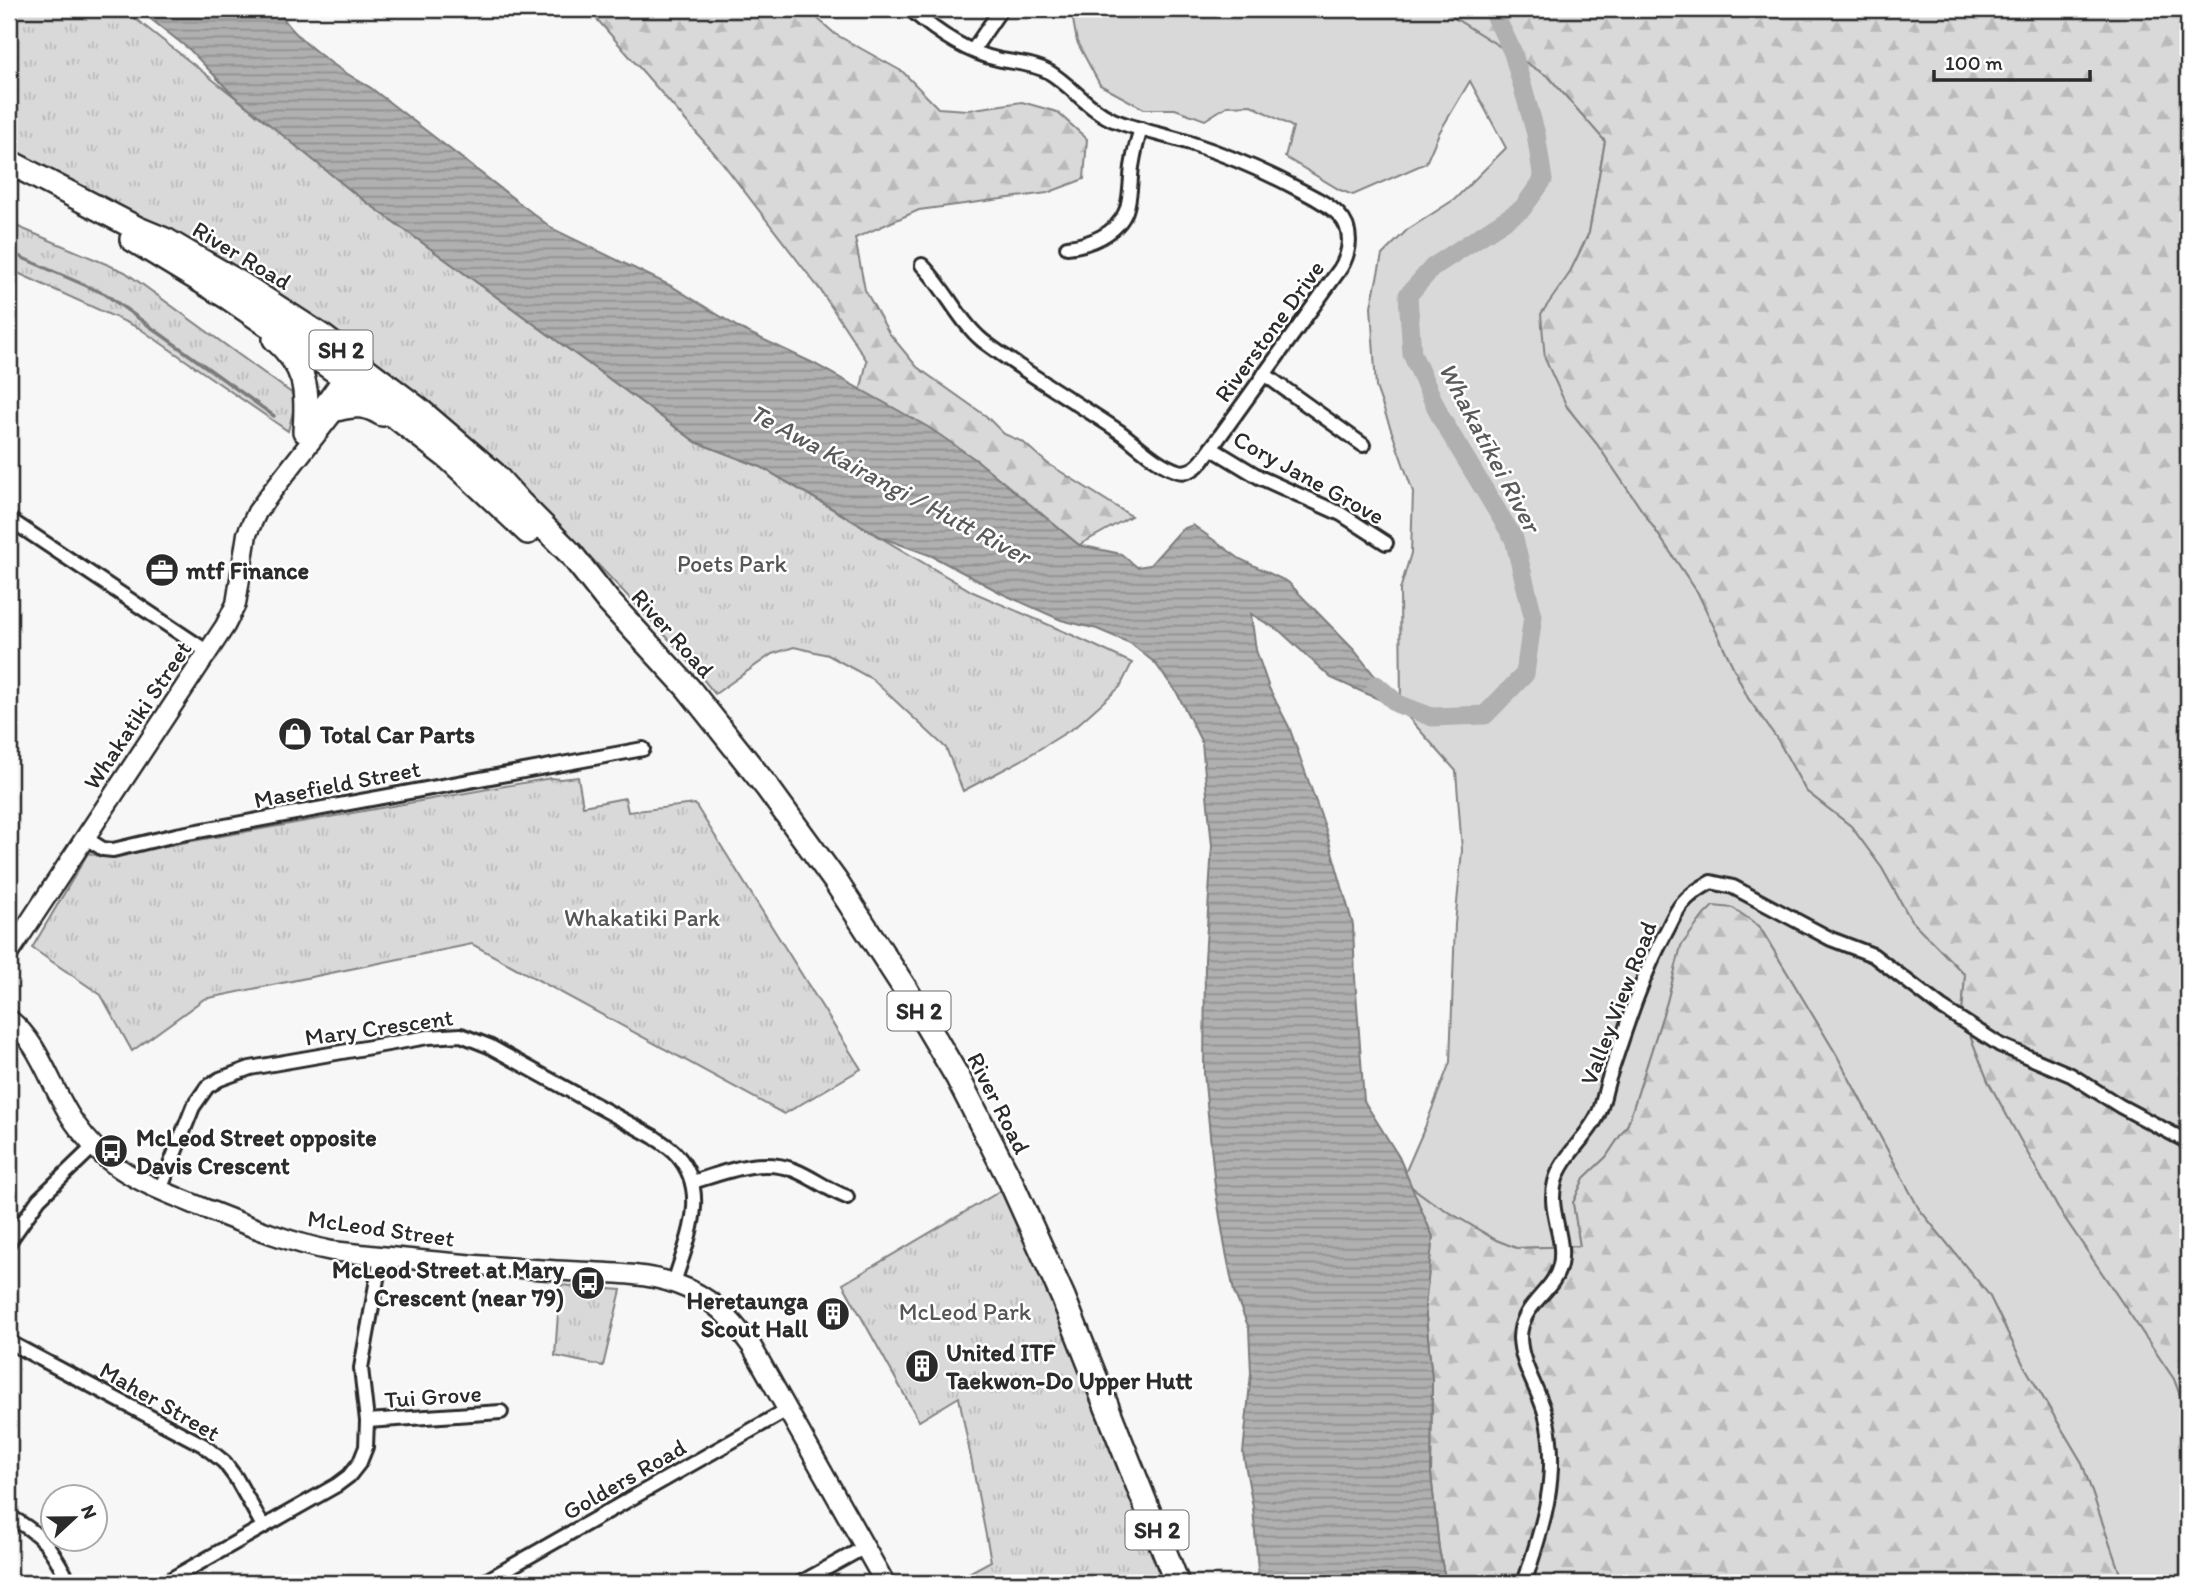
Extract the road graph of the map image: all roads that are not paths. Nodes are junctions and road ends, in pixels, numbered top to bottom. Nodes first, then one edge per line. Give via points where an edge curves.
1 (910, 9) edge
2 (1001, 9) edge
3 (973, 50) junction
4 (1141, 129) junction
5 (9, 162) edge
6 (9, 176) edge
7 (129, 232) junction
8 (1067, 247) dead end
9 (922, 265) dead end
10 (1264, 374) junction
11 (347, 379) junction
12 (337, 409) junction
13 (305, 430) junction
14 (1363, 445) dead end
15 (1211, 447) junction
16 (477, 485) junction
17 (273, 489) junction
18 (521, 504) junction
19 (9, 519) edge
20 (1386, 543) dead end
21 (608, 601) junction
22 (208, 652) junction
23 (643, 749) dead end
24 (84, 838) junction
25 (9, 953) edge
26 (9, 1018) edge
27 (2188, 1142) edge
28 (94, 1146) junction
29 (693, 1181) junction
30 (160, 1190) junction
31 (847, 1197) dead end
32 (9, 1242) edge
33 (381, 1257) junction
34 (674, 1283) junction
35 (9, 1342) edge
36 (787, 1410) junction
37 (501, 1412) dead end
38 (367, 1421) junction
39 (9, 1516) edge
40 (263, 1526) junction
41 (865, 1547) junction
42 (70, 1583) edge
43 (164, 1583) edge
44 (482, 1583) edge
45 (800, 1583) edge
46 (885, 1583) edge
47 (1177, 1583) edge
48 (1524, 1583) edge

1 - 3 street, Riverstone Drive
2 - 3 street
3 - 4 street, Riverstone Drive via 1038,67 1101,113
4 - 8 street via 1124,216 1100,238
4 - 10 street, Riverstone Drive via 1277,178 1326,205 1344,222 1349,244 1345,260
5 - 7 highway, River Road / SH 2
6 - 7 highway, River Road / SH 2
7 - 11 highway, River Road via 232,288 336,359
7 - 13 highway via 130,244 286,349 305,383
7 - 18 highway, River Road / SH 2 via 167,241 361,364 494,474
9 - 15 street, Riverstone Drive via 983,341 1167,466 1189,471
10 - 14 street
10 - 15 street, Riverstone Drive
11 - 12 street, Whakatiki Street via 348,394
11 - 13 street, Whakatiki Street
11 - 16 highway, River Road / SH 2
11 - 18 highway via 358,377 370,383
12 - 16 highway via 372,408
12 - 17 street, Whakatiki Street
13 - 17 street, Whakatiki Street
15 - 20 street, Cory Jane Grove
16 - 21 highway, River Road / SH 2
17 - 22 street, Whakatiki Street via 247,534 234,610
18 - 21 highway, River Road / SH 2 via 571,554
19 - 22 street
21 - 47 highway, River Road / SH 2 via 688,688 767,787 836,882 933,1034 1036,1236
22 - 24 street, Whakatiki Street
23 - 24 street, Masefield Street via 113,850
24 - 25 street, Whakatiki Street
26 - 28 street, McLeod Street via 29,1040 63,1104
27 - 48 street, Valley View Road via 2071,1075 2000,1045 1873,955 1831,939 1733,887 1711,882 1694,891 1681,905 1655,953 1599,1112 1556,1179 1552,1198 1562,1249 1560,1268 1528,1311 1520,1338 1545,1411 1552,1469 1543,1530
28 - 30 street, McLeod Street via 118,1167
28 - 32 street via 39,1199
29 - 30 street, Mary Crescent via 674,1152 654,1137 489,1046 450,1034 250,1068 220,1079 207,1087 193,1107
29 - 31 street via 760,1164 795,1170
29 - 34 street via 693,1218
30 - 33 street, McLeod Street via 311,1247
33 - 34 street, McLeod Street via 638,1276
33 - 38 street via 361,1368
34 - 36 street, McLeod Street via 705,1297 736,1325
35 - 40 street, Maher Street via 203,1445 230,1470
36 - 41 street, McLeod Street
36 - 44 street, Golders Road
37 - 38 street, Tui Grove
38 - 40 street via 366,1447 349,1476
39 - 42 street via 42,1538
40 - 43 street
41 - 45 street
41 - 46 street, McLeod Street

